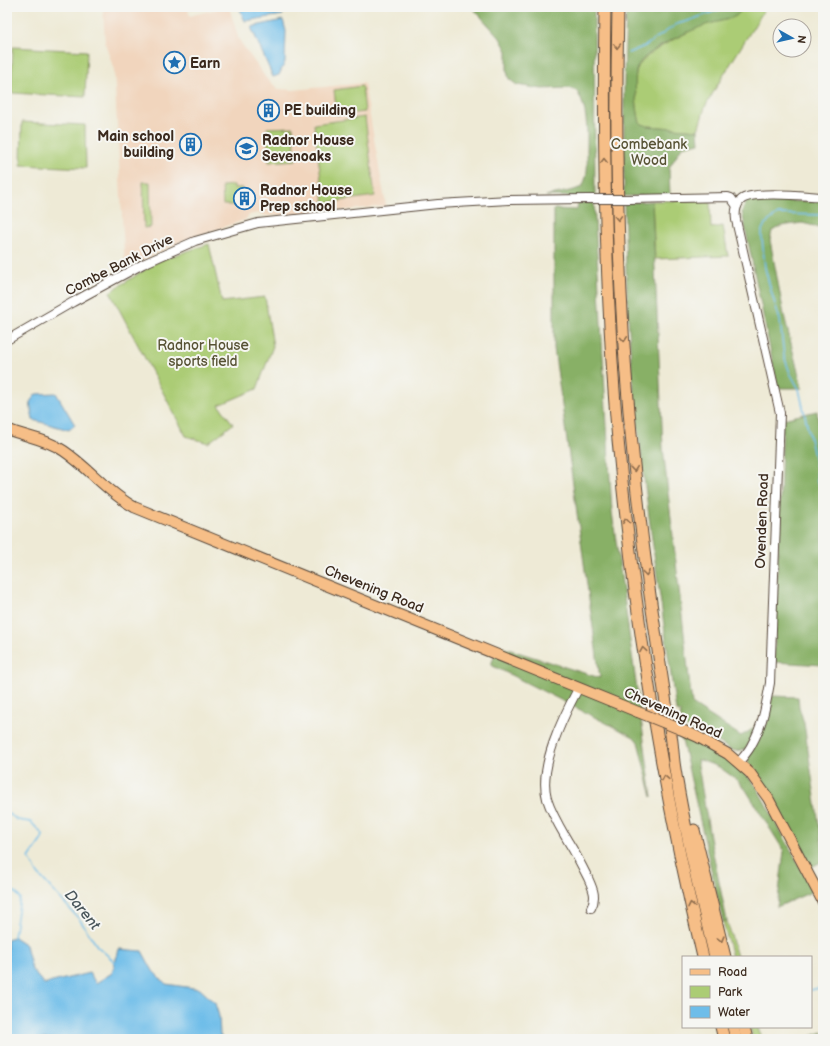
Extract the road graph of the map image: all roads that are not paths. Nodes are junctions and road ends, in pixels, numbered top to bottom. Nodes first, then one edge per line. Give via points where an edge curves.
1 (605, 7) edge
2 (618, 7) edge
3 (728, 197) junction
4 (745, 197) junction
5 (823, 197) edge
6 (737, 206) junction
7 (7, 340) edge
8 (7, 429) edge
9 (578, 688) junction
10 (672, 738) junction
11 (739, 762) junction
12 (823, 902) edge
13 (591, 908) dead end
14 (702, 956) edge
15 (715, 956) edge
16 (725, 956) edge
17 (713, 1028) edge
18 (720, 1028) edge
19 (733, 1028) edge
20 (744, 1028) edge
21 (716, 1039) edge
22 (724, 1039) edge
23 (736, 1039) edge
24 (747, 1039) edge

14 -> 1 highway via 653,710 622,480 612,367 606,229
2 -> 10 highway via 617,190 628,396 634,472 647,575
3 - 4 street, Combe Bank Drive
3 - 6 street via 732,198
3 - 7 street, Combe Bank Drive, bridge via 509,200 438,204 249,225 196,241 143,264
4 - 5 street via 772,194
4 - 6 street
6 - 11 street, Ovenden Road via 736,220 780,413 770,683 758,732 752,746
8 - 9 main road, Chevening Road via 36,438 64,451 121,500 134,508
9 - 11 main road, Chevening Road, bridge via 680,729 717,747
9 - 13 street via 556,736 545,779 552,813 593,888 595,896
10 - 15 highway via 674,767 685,824
10 -> 16 highway
11 - 12 main road via 768,798
17 - 21 highway
18 - 22 highway
19 - 23 highway
20 - 24 highway

